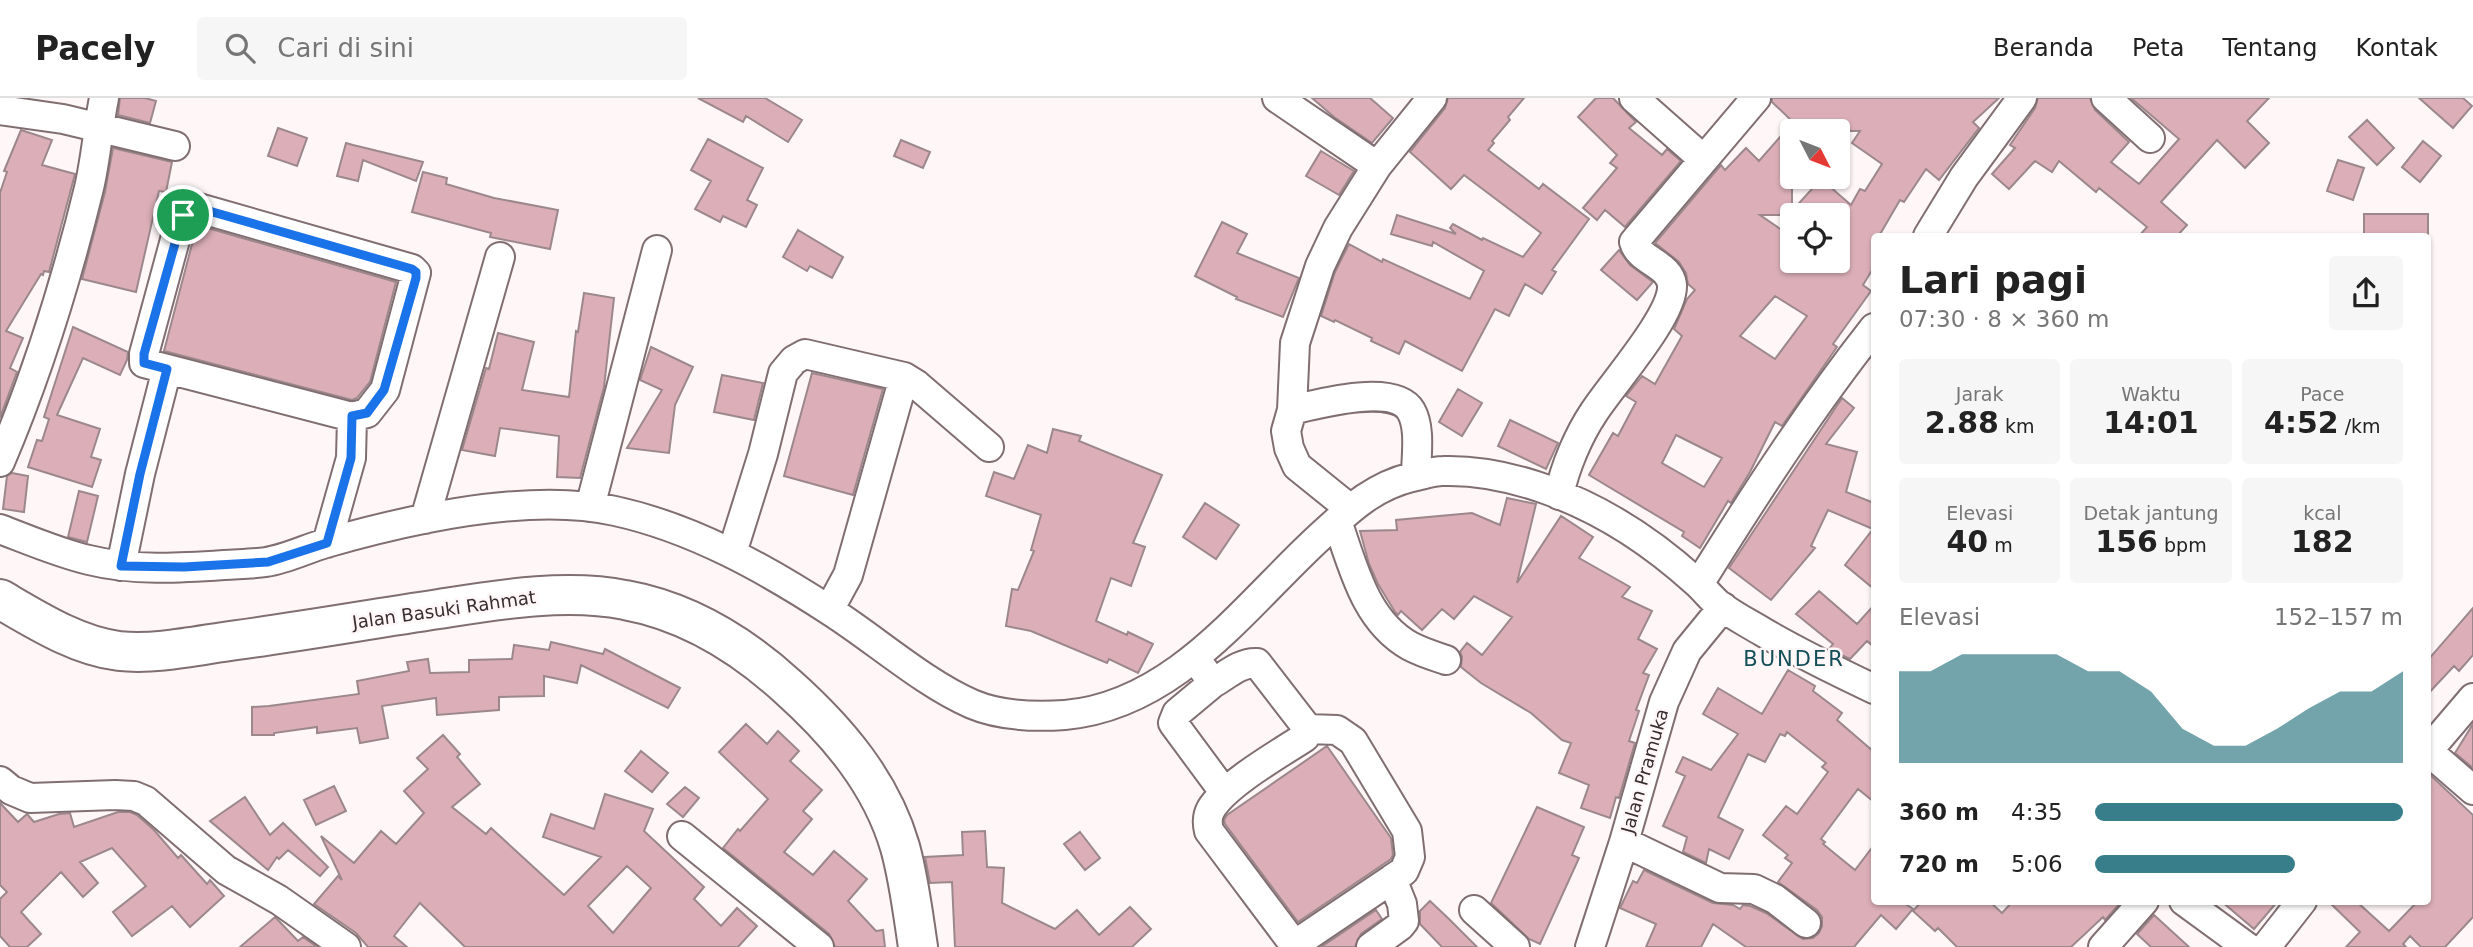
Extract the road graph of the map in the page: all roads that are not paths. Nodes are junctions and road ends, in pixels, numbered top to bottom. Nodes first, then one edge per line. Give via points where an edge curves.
1 (104, 98) edge
2 (1277, 98) edge
3 (1433, 98) edge
4 (1634, 98) edge
5 (1756, 98) edge
6 (2022, 98) edge
7 (2106, 98) edge
8 (1, 114) edge
9 (98, 129) junction
10 (2150, 138) dead end
11 (175, 146) dead end
12 (1703, 159) junction
13 (1377, 166) junction
14 (1930, 233) edge
15 (657, 250) dead end
16 (500, 257) dead end
17 (1871, 332) edge
18 (167, 369) junction
19 (904, 377) junction
20 (1292, 410) junction
21 (352, 416) junction
22 (989, 447) dead end
23 (0, 462) edge
24 (1416, 476) junction
25 (1559, 495) junction
26 (590, 507) junction
27 (1343, 515) junction
28 (425, 519) junction
29 (0, 529) edge
30 (327, 543) junction
31 (732, 553) junction
32 (121, 566) junction
33 (1699, 584) junction
34 (0, 599) edge
35 (1723, 607) junction
36 (829, 610) junction
37 (1194, 658) junction
38 (1446, 660) dead end
39 (1213, 683) junction
40 (1871, 688) edge
41 (2473, 698) edge
42 (1308, 729) junction
43 (2431, 747) edge
44 (2431, 754) edge
45 (0, 781) edge
46 (2473, 790) edge
47 (1224, 792) junction
48 (681, 836) dead end
49 (1624, 842) junction
50 (1392, 879) junction
51 (2140, 905) edge
52 (2189, 905) edge
53 (2299, 905) edge
54 (1474, 910) dead end
55 (1806, 923) dead end
56 (1295, 946) edge
57 (346, 947) edge
58 (819, 947) edge
59 (918, 947) edge
60 (1371, 947) edge
61 (1515, 947) edge
62 (1590, 947) edge
63 (2103, 947) edge
64 (2247, 947) edge
65 (2266, 947) edge

1 - 9 street
2 - 13 street
3 - 13 street
4 - 12 street
5 - 12 street
6 - 14 street
7 - 10 street
8 - 9 street via 23,112
9 - 11 street
9 - 23 street via 89,185 50,333
12 - 25 street via 1634,242 1668,274 1672,288 1662,316 1592,414 1563,474
13 - 20 street via 1320,266 1295,343
15 - 26 street
16 - 28 street
17 - 33 street via 1762,484
18 - 21 street
18 - 21 street via 144,363 144,354 183,215 187,208 204,208 416,272 384,390 367,413
18 - 32 street
19 - 22 street
19 - 31 street via 805,354 794,359 783,373
19 - 36 street via 848,575
20 - 24 street via 1372,396 1398,401 1410,409 1414,422
20 - 27 street via 1286,431 1297,466
21 - 30 street via 351,458
24 - 25 street via 1440,470 1485,474
24 - 27 street via 1368,494
25 - 33 street via 1619,522
26 - 28 street via 505,508
26 - 31 street via 651,520
27 - 37 street
27 - 38 street via 1356,576 1371,609 1410,646
28 - 30 street
29 - 32 street via 85,560
30 - 32 street via 268,562
31 - 36 street
33 - 35 street
34 - 59 highway, Jalan Basuki Rahmat via 90,644 118,651 250,638 510,598 623,599 672,613 704,627 772,673 819,715 853,755 884,804 900,846
35 - 40 street via 1809,659
35 - 49 street, Jalan Pramuka via 1676,672
36 - 37 street via 942,688 976,706 1006,713 1067,715 1102,708 1136,695
37 - 39 street
39 - 42 street via 1257,663
39 - 47 street via 1177,713 1173,723
41 - 43 street
42 - 47 street via 1305,737
42 - 50 street via 1338,730 1353,741 1407,831 1410,858 1404,871
44 - 46 street
45 - 57 street via 30,798 115,795 146,801 226,870
47 - 56 street via 1210,810 1209,831
48 - 58 street
49 - 55 street via 1720,888 1754,889 1776,899
49 - 62 street, Jalan Pramuka
50 - 56 street
50 - 60 street via 1404,920
51 - 63 street
52 - 64 street
53 - 65 street
54 - 61 street

